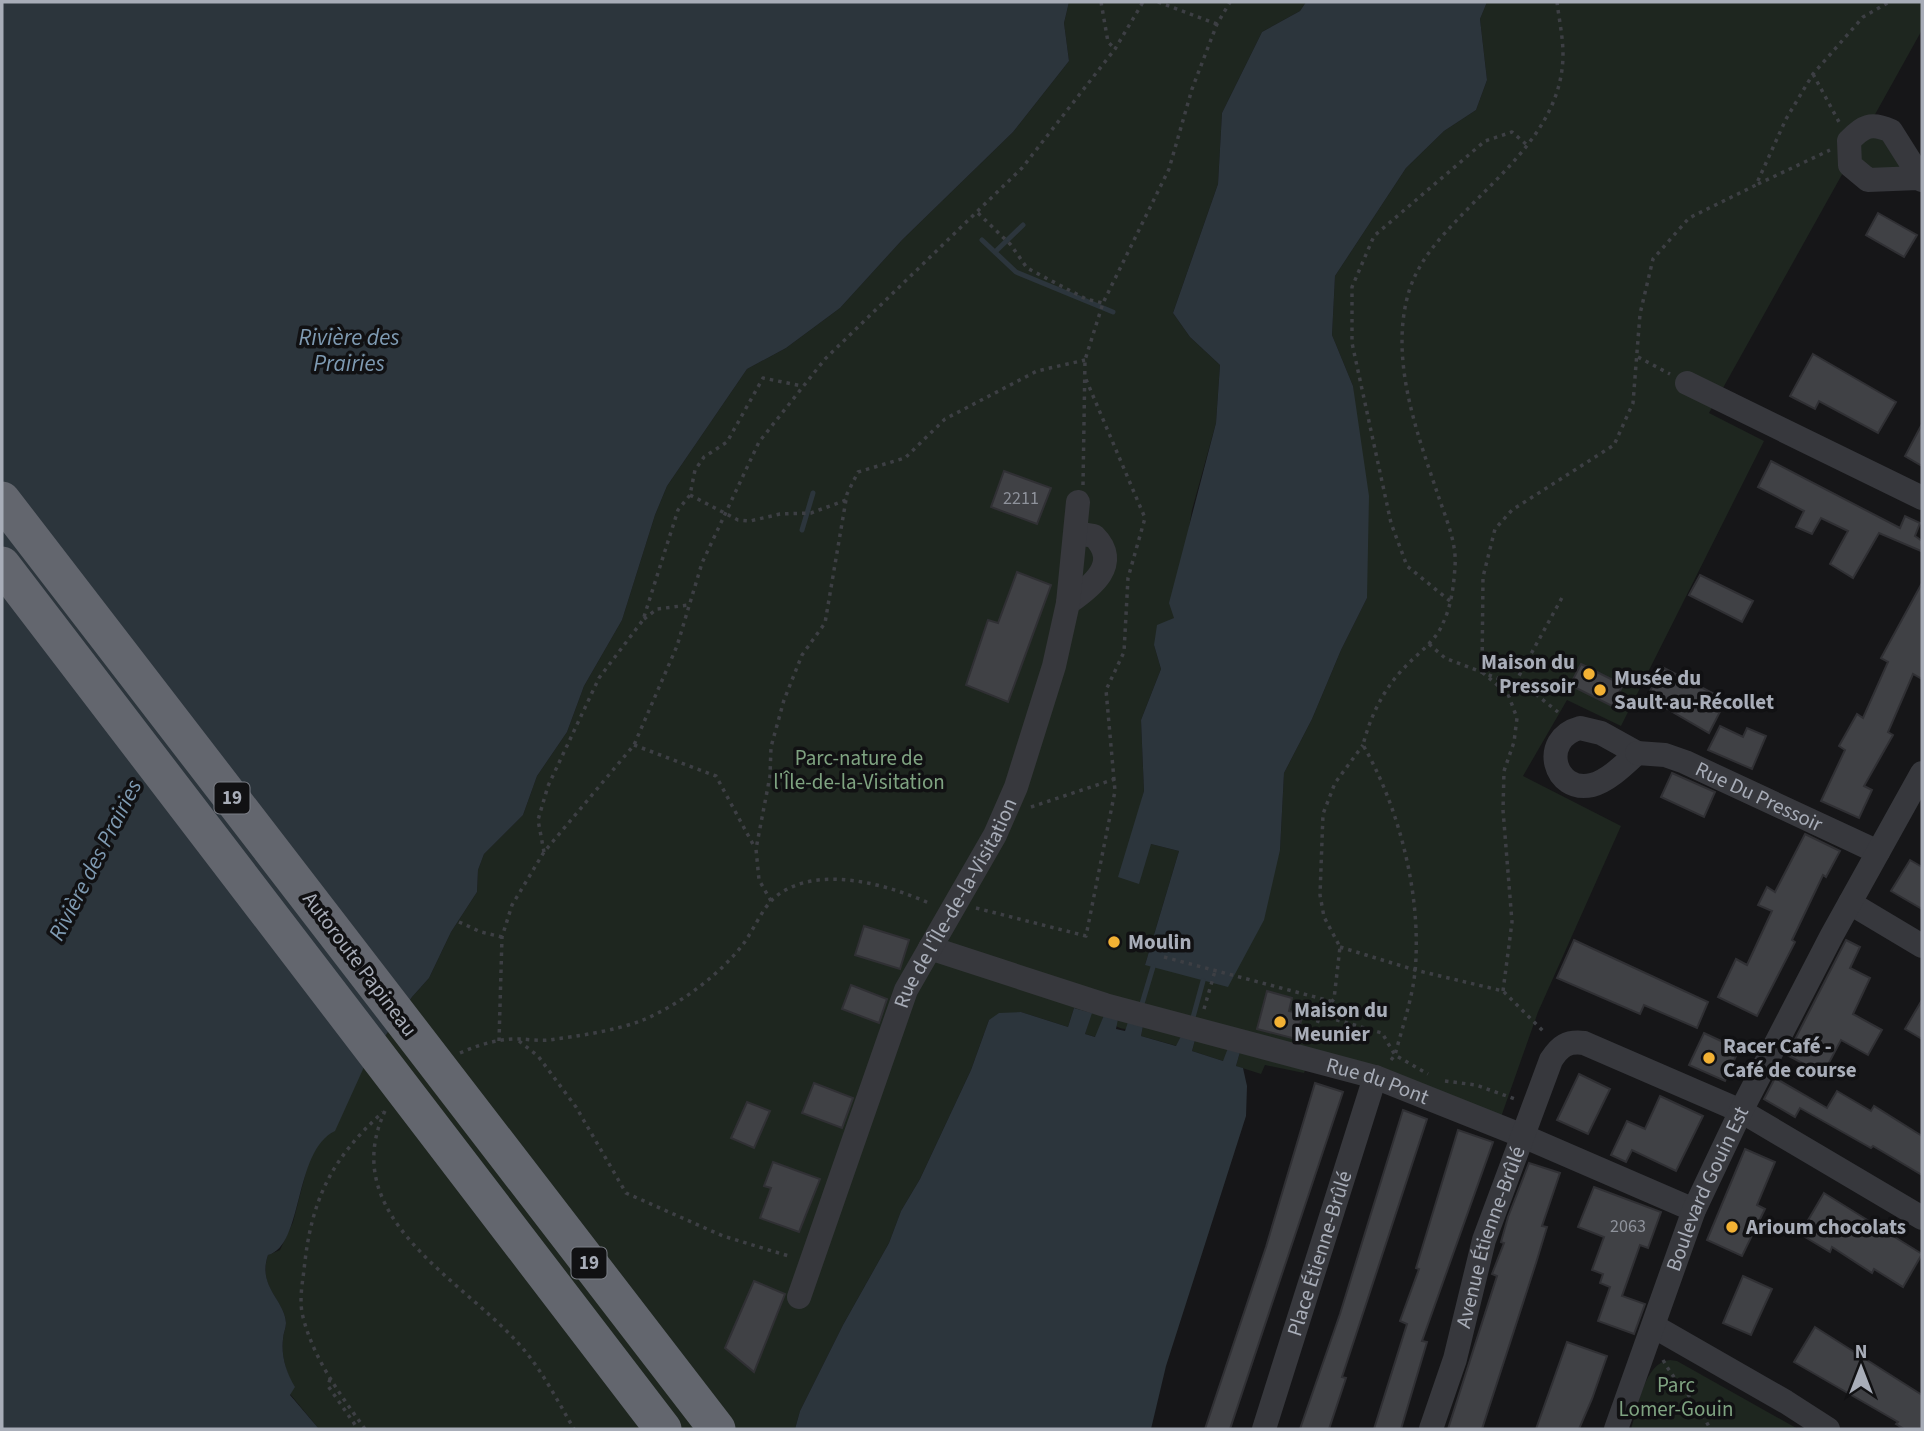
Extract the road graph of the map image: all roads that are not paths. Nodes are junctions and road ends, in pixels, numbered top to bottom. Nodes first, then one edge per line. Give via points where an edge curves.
1 (1920, 179) edge
2 (1687, 383) road end
3 (1922, 498) edge
4 (2, 500) edge
5 (1078, 502) road end
6 (2, 565) edge
7 (1637, 753) dead end
8 (1922, 773) edge
9 (1878, 852) junction
10 (1850, 903) junction
11 (1922, 946) edge
12 (930, 948) junction
13 (1375, 1077) junction
14 (1741, 1111) junction
15 (1522, 1136) junction
16 (1694, 1210) junction
17 (1922, 1218) edge
18 (799, 1297) dead end
19 (1655, 1327) junction
20 (663, 1429) edge
21 (717, 1429) edge
22 (1264, 1429) edge
23 (1431, 1429) edge
24 (1616, 1429) edge
25 (1828, 1429) edge

1 - 1 street via 1891,131 1870,125 1849,141 1850,165 1868,180
2 - 3 street
4 - 21 highway, Autoroute Papineau / 19
5 - 12 street, Rue de l'Île-de-la-Visitation via 1068,603 1043,703 1008,809 946,907
6 - 20 highway, Autoroute Papineau / 19
7 - 9 street, Rue Du Pressoir via 1675,758
8 - 9 street, Boulevard Gouin Est
9 - 10 street, Boulevard Gouin Est
10 - 11 street
10 - 14 street, Boulevard Gouin Est
12 - 13 street, Rue du Pont via 1074,996
12 - 18 street, Rue de l'Île-de-la-Visitation via 906,990
13 - 15 street, Rue du Pont
13 - 22 street, Place Étienne-Brûlé
14 - 15 street, Avenue Étienne-Brûlé via 1574,1041 1559,1047
14 - 16 street, Boulevard Gouin Est
14 - 17 street
15 - 16 street, Rue du Pont
15 - 23 street, Avenue Étienne-Brûlé via 1483,1240 1455,1359
16 - 19 street, Boulevard Gouin Est
19 - 24 street, Boulevard Gouin Est
19 - 25 street

